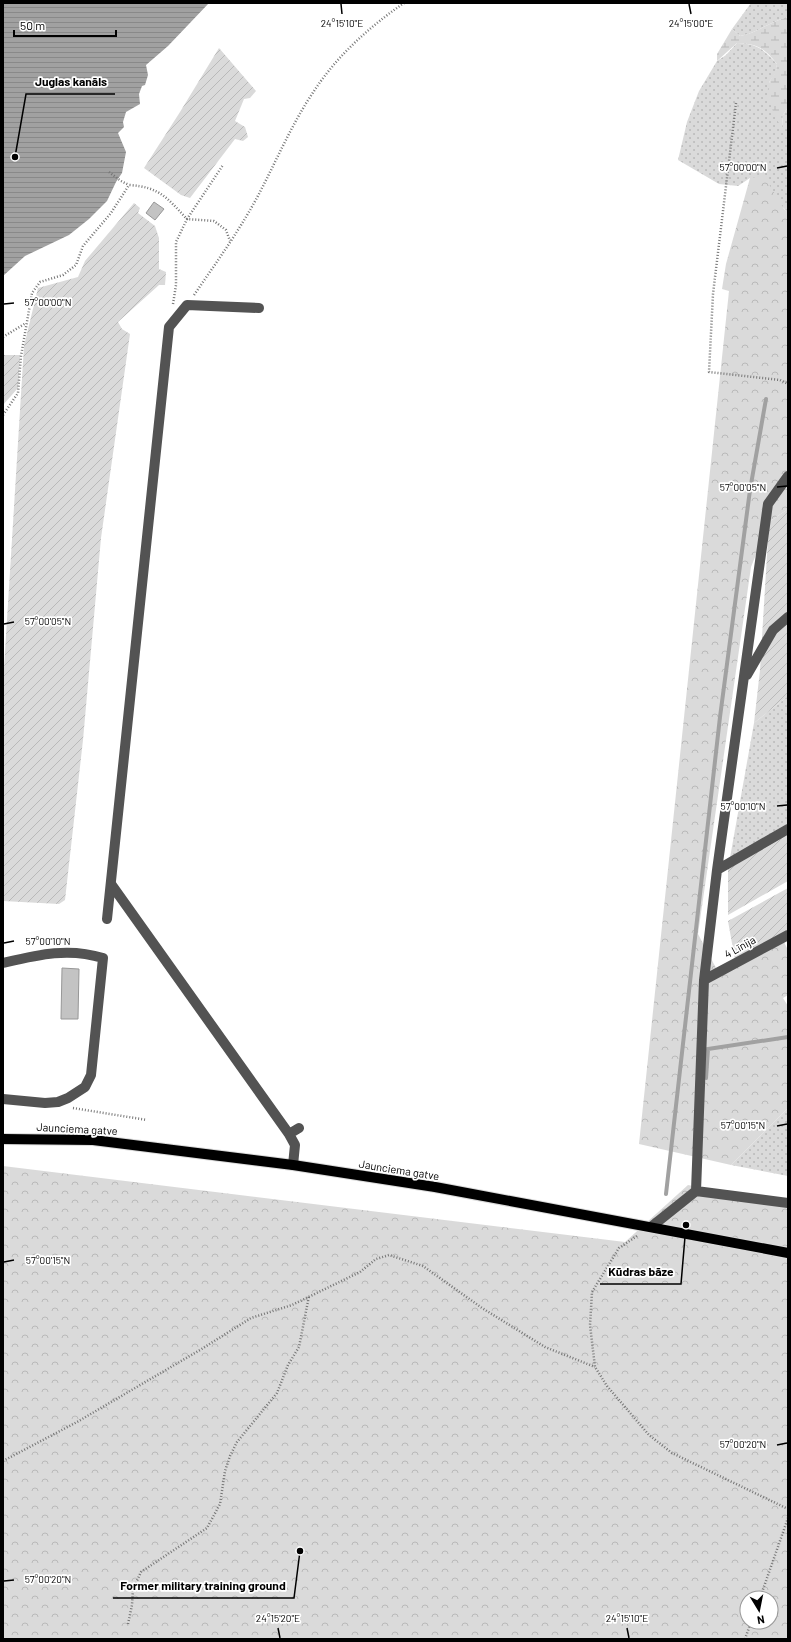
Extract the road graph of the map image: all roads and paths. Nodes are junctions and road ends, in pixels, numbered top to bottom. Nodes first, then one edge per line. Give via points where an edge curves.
1 (404, 3) edge
2 (736, 103) dead end
3 (223, 165) dead end
4 (109, 172) dead end
5 (129, 185) junction
6 (186, 219) junction
7 (230, 242) junction
8 (175, 294) dead end
9 (187, 306) junction
10 (259, 308) dead end
11 (27, 323) junction
12 (3, 338) edge
13 (788, 384) edge
14 (3, 415) edge
15 (788, 476) edge
16 (788, 617) edge
17 (745, 678) junction
18 (788, 829) edge
19 (717, 870) junction
20 (111, 884) junction
21 (107, 919) dead end
22 (788, 934) edge
23 (3, 963) edge
24 (704, 980) junction
25 (3, 1099) edge
26 (68, 1107) dead end
27 (147, 1120) dead end
28 (299, 1128) dead end
29 (289, 1134) junction
30 (3, 1139) edge
31 (293, 1165) junction
32 (696, 1191) junction
33 (788, 1203) edge
34 (651, 1227) junction
35 (788, 1253) edge
36 (309, 1296) junction
37 (595, 1367) junction
38 (3, 1461) edge
39 (788, 1508) edge
40 (788, 1518) edge
41 (763, 1590) edge
42 (128, 1624) dead end

1 - 7 path via 379,20 344,52 314,91 261,191
2 - 13 path via 713,294 709,372 780,380
3 - 6 path
4 - 5 path
5 - 6 path via 154,189 164,194
5 - 11 path via 111,213 83,246 76,265 63,275 40,282 32,293
6 - 7 path via 214,221 226,230
6 - 8 path via 176,242
7 - 9 path
9 - 10 street
9 - 20 street via 169,327
11 - 12 path
11 - 14 path via 18,393
15 - 17 street via 768,504
16 - 17 street via 773,630
17 - 19 street
18 - 19 street
19 - 24 street
20 - 21 street
20 - 29 street
22 - 24 street, 4 Līnija
23 - 25 street via 45,953 87,953 103,958 91,1075 85,1087 68,1098 45,1104
24 - 32 street
26 - 27 path
28 - 29 street
29 - 31 street via 295,1145
30 - 31 main road, Jaunciema gatve via 93,1140
31 - 34 main road, Jaunciema gatve via 435,1187
32 - 33 street
32 - 34 street
34 - 35 main road, Jaunciema gatve
34 - 37 path via 619,1248 592,1292 590,1325
36 - 37 path via 360,1272 376,1259 389,1254 423,1266 482,1308 545,1347
36 - 38 path via 292,1305 251,1318 76,1422
36 - 42 path via 299,1346 277,1393 237,1442 225,1471 220,1504 207,1528 141,1572 133,1588
37 - 39 path via 607,1386 649,1435 672,1453
40 - 41 path

